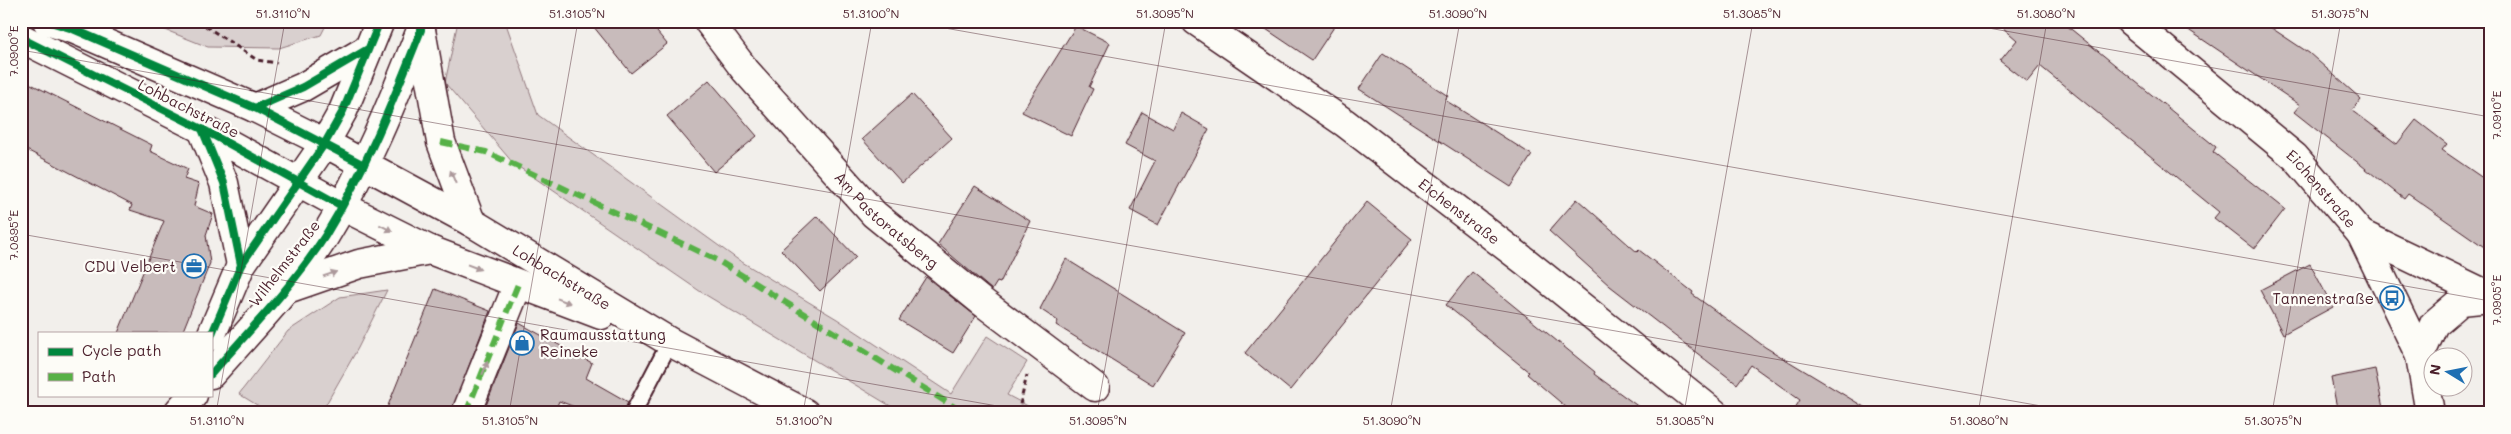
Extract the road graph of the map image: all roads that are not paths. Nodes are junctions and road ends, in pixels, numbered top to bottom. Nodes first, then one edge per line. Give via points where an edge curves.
1 (47, 21) edge
2 (380, 21) edge
3 (708, 21) edge
4 (1196, 21) edge
5 (2130, 21) edge
6 (421, 26) edge
7 (21, 38) edge
8 (368, 49) junction
9 (255, 108) junction
10 (202, 129) junction
11 (325, 143) junction
12 (364, 165) junction
13 (299, 182) junction
14 (342, 206) junction
15 (471, 222) junction
16 (2361, 234) junction
17 (430, 250) junction
18 (241, 265) junction
19 (518, 284) junction
20 (284, 290) junction
21 (2490, 297) edge
22 (212, 334) edge
23 (670, 342) junction
24 (2420, 356) junction
25 (212, 373) edge
26 (1095, 387) dead end
27 (466, 413) edge
28 (633, 413) edge
29 (805, 413) edge
30 (1714, 413) edge
31 (2430, 413) edge

1 - 9 main road, Lohbachstraße via 73,29
2 - 8 main road, Wilhelmstraße
3 - 26 main road, Am Pastoratsberg via 745,70 874,214 981,301
4 - 30 main road, Eichenstraße via 1345,123 1526,262
5 - 16 main road, Eichenstraße via 2294,157
6 - 12 main road, Wilhelmstraße via 384,126
15 -> 6 main road via 441,142
7 - 10 main road, Lohbachstraße
8 - 9 main road via 304,87
8 - 11 main road, Wilhelmstraße via 343,111
9 - 11 main road, Lohbachstraße
10 - 13 main road, Lohbachstraße
10 - 18 main road via 224,183
11 - 12 main road, Lohbachstraße
11 - 13 main road, Wilhelmstraße
12 - 14 main road, Wilhelmstraße
12 - 15 main road, Lohbachstraße
13 - 14 main road, Lohbachstraße
13 - 18 main road, Wilhelmstraße
14 -> 17 main road, Lohbachstraße
14 - 20 main road, Wilhelmstraße via 310,258
15 - 23 main road, Lohbachstraße
16 - 21 main road
16 - 24 main road, Eichenstraße
17 -> 19 main road, Lohbachstraße
20 -> 17 main road via 359,264
18 - 22 main road, Wilhelmstraße
19 -> 23 main road, Lohbachstraße
27 -> 19 main road
20 - 25 main road, Wilhelmstraße
21 - 24 main road via 2461,301 2434,324
23 - 28 lane
23 - 29 main road, Lohbachstraße
24 - 31 main road, Eichenstraße

